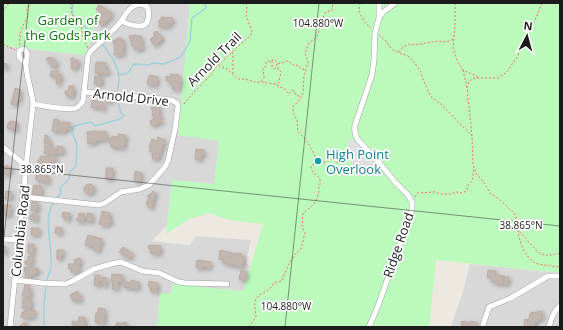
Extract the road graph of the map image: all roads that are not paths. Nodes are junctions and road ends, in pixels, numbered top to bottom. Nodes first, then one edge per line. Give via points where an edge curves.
1 (379, 3) edge
2 (387, 3) edge
3 (395, 4) edge
4 (379, 18) junction
5 (121, 21) junction
6 (26, 64) junction
7 (85, 92) junction
8 (33, 104) junction
9 (3, 147) edge
10 (26, 166) junction
11 (24, 197) junction
12 (3, 239) edge
13 (19, 240) junction
14 (560, 276) edge
15 (15, 280) junction
16 (227, 284) dead end
17 (560, 306) edge
18 (483, 325) dead end
19 (10, 327) edge
20 (369, 327) edge
21 (549, 327) edge

1 - 4 street, Ridge Road
2 - 3 street
3 - 4 street
4 - 20 street, Ridge Road via 375,33 372,75 354,131 358,140 411,199 412,210
5 - 5 street via 131,25 146,24 148,8 140,4 135,5
5 - 7 street via 90,52
6 - 6 street, Columbia Road via 27,53 24,49 20,50 19,57
6 - 8 street, Columbia Road
7 - 8 street via 78,107
7 - 11 street, Arnold Drive via 171,100 177,103 175,128 165,167 149,185 121,192 102,205
8 - 10 street, Columbia Road
9 - 10 street
10 - 11 street, Columbia Road
11 - 13 street, Columbia Road
12 - 13 street
13 - 15 street, Columbia Road
14 - 18 street via 548,276 511,298 489,307
15 - 16 street via 65,284 94,269 121,262 179,282
15 - 19 street, Columbia Road
17 - 21 street via 554,313

